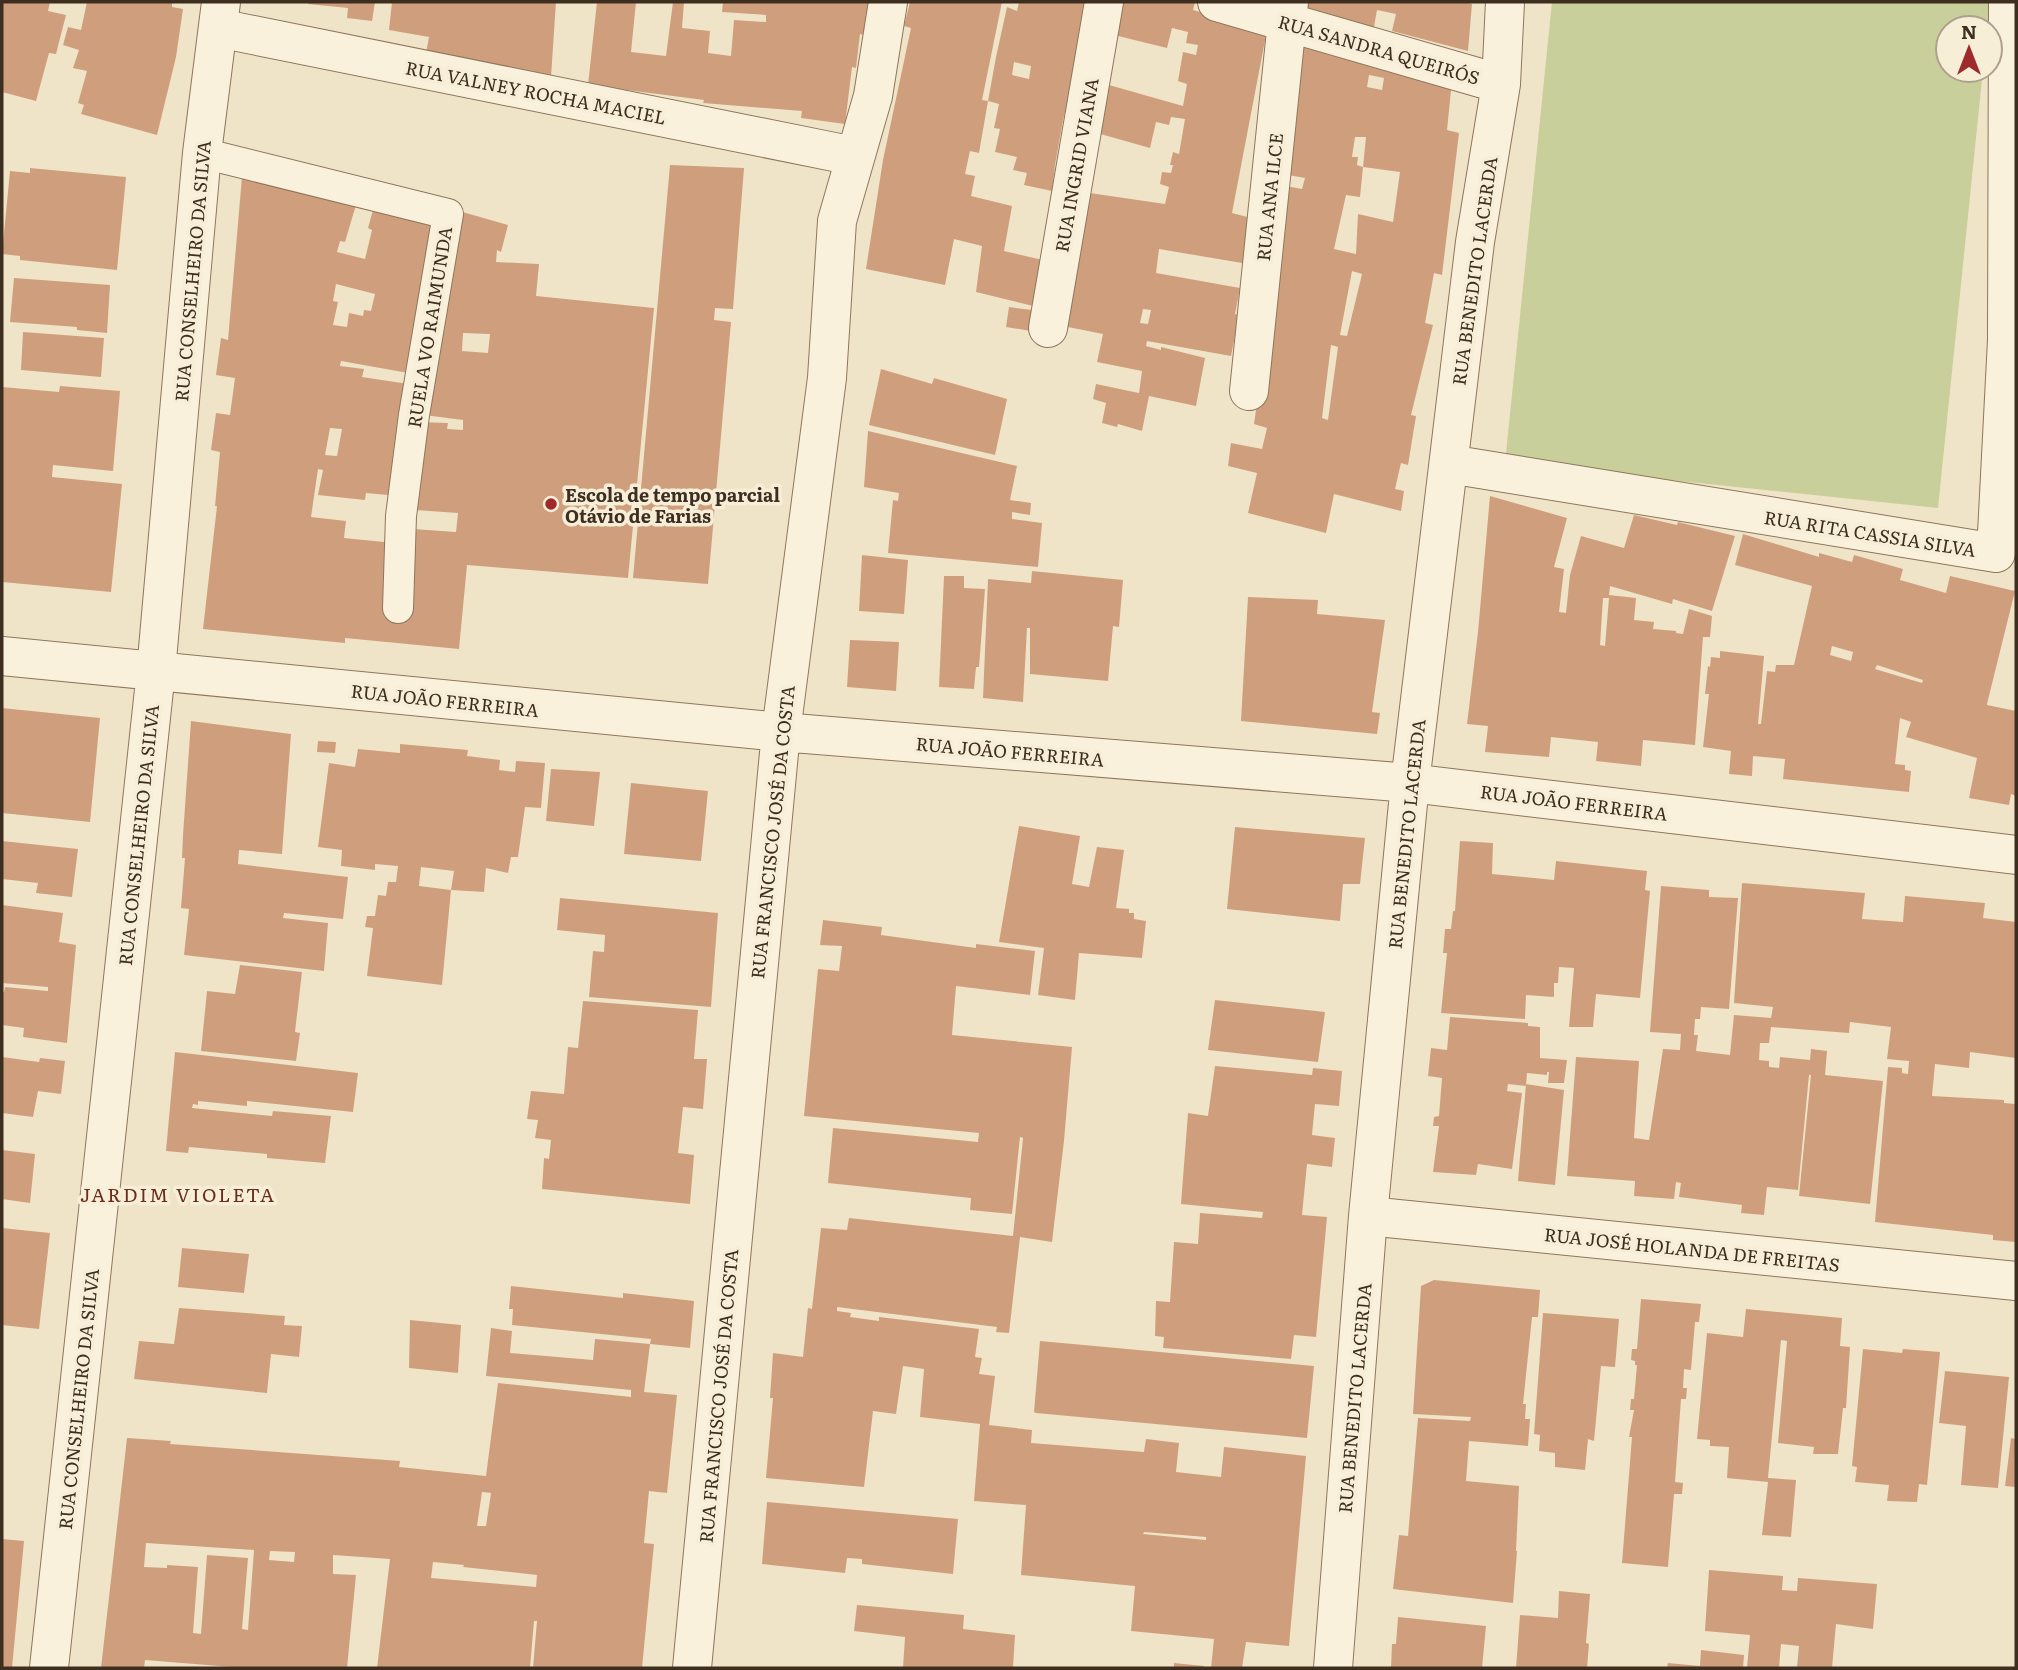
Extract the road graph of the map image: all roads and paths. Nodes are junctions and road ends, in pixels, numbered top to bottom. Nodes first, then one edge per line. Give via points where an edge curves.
1 (888, 2) edge
2 (1104, 2) edge
3 (1217, 2) edge
4 (1505, 2) edge
5 (2008, 2) edge
6 (1288, 12) edge
7 (220, 15) edge
8 (1501, 84) junction
9 (202, 153) junction
10 (854, 156) junction
11 (1048, 328) dead end
12 (2012, 341) edge
13 (1249, 391) dead end
14 (1449, 464) junction
15 (398, 608) dead end
16 (2, 656) edge
17 (156, 671) junction
18 (781, 732) junction
19 (1410, 783) junction
20 (2016, 855) edge
21 (1368, 1216) junction
22 (2016, 1281) edge
23 (49, 1668) edge
24 (692, 1668) edge
25 (1333, 1668) edge

1 - 10 street, RUA FRANCISCO JOSÉ DA COSTA via 873,96
2 - 11 street, RUA INGRID VIANA
3 - 6 street, RUA SANDRA QUEIRÓS
4 - 8 street, RUA BENEDITO LACERDA
5 - 12 street, RUA RITA CASSIA SILVA
6 - 8 street, RUA SANDRA QUEIRÓS
6 - 13 street, RUA ANA ILCE
7 - 9 street, RUA CONSELHEIRO DA SILVA
7 - 10 street, RUA VALNEY ROCHA MACIEL
8 - 14 street, RUA BENEDITO LACERDA via 1475,242
9 - 15 lane, RUELA VO RAIMUNDA via 448,214 401,516
9 - 17 street, RUA CONSELHEIRO DA SILVA
10 - 18 street, RUA FRANCISCO JOSÉ DA COSTA via 836,222 827,378
12 - 14 street, RUA RITA CASSIA SILVA via 1996,553
14 - 19 street, RUA BENEDITO LACERDA
16 - 17 street, RUA JOÃO FERREIRA
17 - 18 street, RUA JOÃO FERREIRA
17 - 23 street, RUA CONSELHEIRO DA SILVA
18 - 19 street, RUA JOÃO FERREIRA
18 - 24 street, RUA FRANCISCO JOSÉ DA COSTA
19 - 20 street, RUA JOÃO FERREIRA
19 - 21 street, RUA BENEDITO LACERDA
21 - 22 street, RUA JOSÉ HOLANDA DE FREITAS
21 - 25 street, RUA BENEDITO LACERDA

